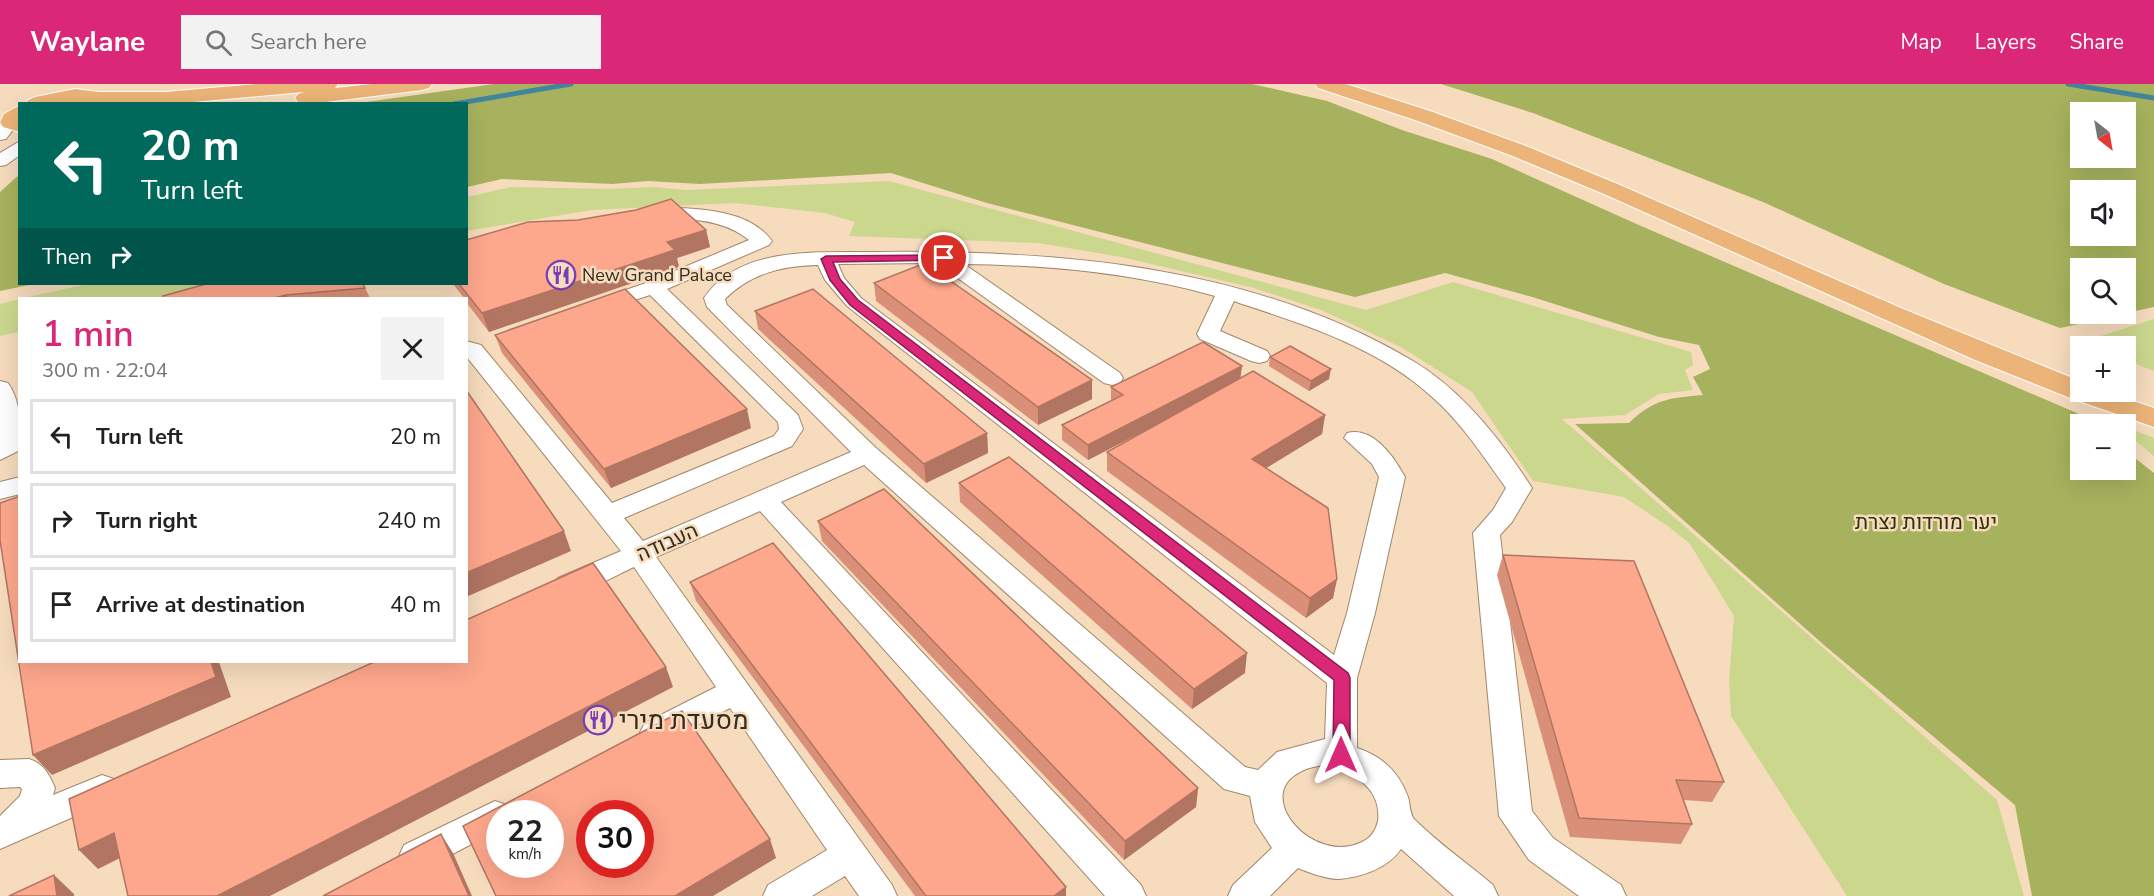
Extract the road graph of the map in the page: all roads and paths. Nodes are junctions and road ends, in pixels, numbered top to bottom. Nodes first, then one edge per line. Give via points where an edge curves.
1 (65, 84) edge
2 (328, 84) edge
3 (422, 84) edge
4 (1325, 84) edge
5 (1371, 84) edge
6 (98, 96) edge
7 (36, 102) edge
8 (41, 102) edge
9 (262, 102) edge
10 (18, 148) edge
11 (0, 161) edge
12 (636, 216) edge
13 (944, 258) junction
14 (826, 259) junction
15 (652, 287) junction
16 (1227, 293) junction
17 (574, 314) edge
18 (478, 346) edge
19 (1258, 356) dead end
20 (2070, 364) edge
21 (1112, 378) dead end
22 (2070, 387) edge
23 (0, 388) edge
24 (2136, 389) edge
25 (2154, 395) edge
26 (2111, 402) edge
27 (2154, 418) edge
28 (1356, 438) dead end
29 (0, 452) edge
30 (867, 454) junction
31 (18, 486) edge
32 (0, 491) edge
33 (764, 499) junction
34 (606, 515) junction
35 (639, 554) junction
36 (542, 597) edge
37 (1342, 678) junction
38 (735, 691) junction
39 (630, 745) edge
40 (1341, 755) junction
41 (0, 774) edge
42 (124, 780) edge
43 (1267, 786) junction
44 (526, 799) edge
45 (1396, 824) junction
46 (4, 832) edge
47 (1295, 849) junction
48 (849, 854) junction
49 (390, 869) edge
50 (781, 896) edge
51 (879, 896) edge
52 (1128, 896) edge
53 (1246, 896) edge
54 (1480, 896) edge
55 (1608, 896) edge

1 - 7 main road
2 - 6 main road via 165,98
3 - 9 main road
4 - 22 main road via 1512,150
5 - 20 main road via 1514,131
6 - 8 main road
10 - 11 street
12 - 15 street via 680,212 710,216 750,230 762,241
13 - 14 street
13 - 16 street via 1084,265
13 - 21 street
14 - 30 street via 764,265 724,285 714,298 717,307
14 - 37 street via 835,280 854,302
15 - 17 street
15 - 34 street via 790,420 791,429 783,441
16 - 19 street via 1208,334
16 - 55 street via 1291,313 1406,366 1437,388 1469,419 1519,488 1503,516 1486,533 1516,816 1541,849
18 - 34 street
23 - 29 street via 14,431 12,444
24 - 25 main road
26 - 27 main road
28 - 37 street via 1382,459 1392,477
30 - 33 street, העבודה
30 - 43 street via 1236,779
31 - 32 street
33 - 35 street, העבודה
33 - 52 street
34 - 35 street
35 - 36 street, העבודה
35 - 38 street
37 - 40 street
38 - 39 street
38 - 48 street
40 - 43 street via 1312,753 1287,761
40 - 45 street via 1360,762 1389,789 1396,806
41 - 46 street via 29,773 39,788 33,804
42 - 46 street
43 - 47 street via 1265,803 1269,819
44 - 49 street
45 - 47 street via 1390,840 1359,861 1315,859
45 - 54 street
47 - 53 street
48 - 50 street
48 - 51 street

